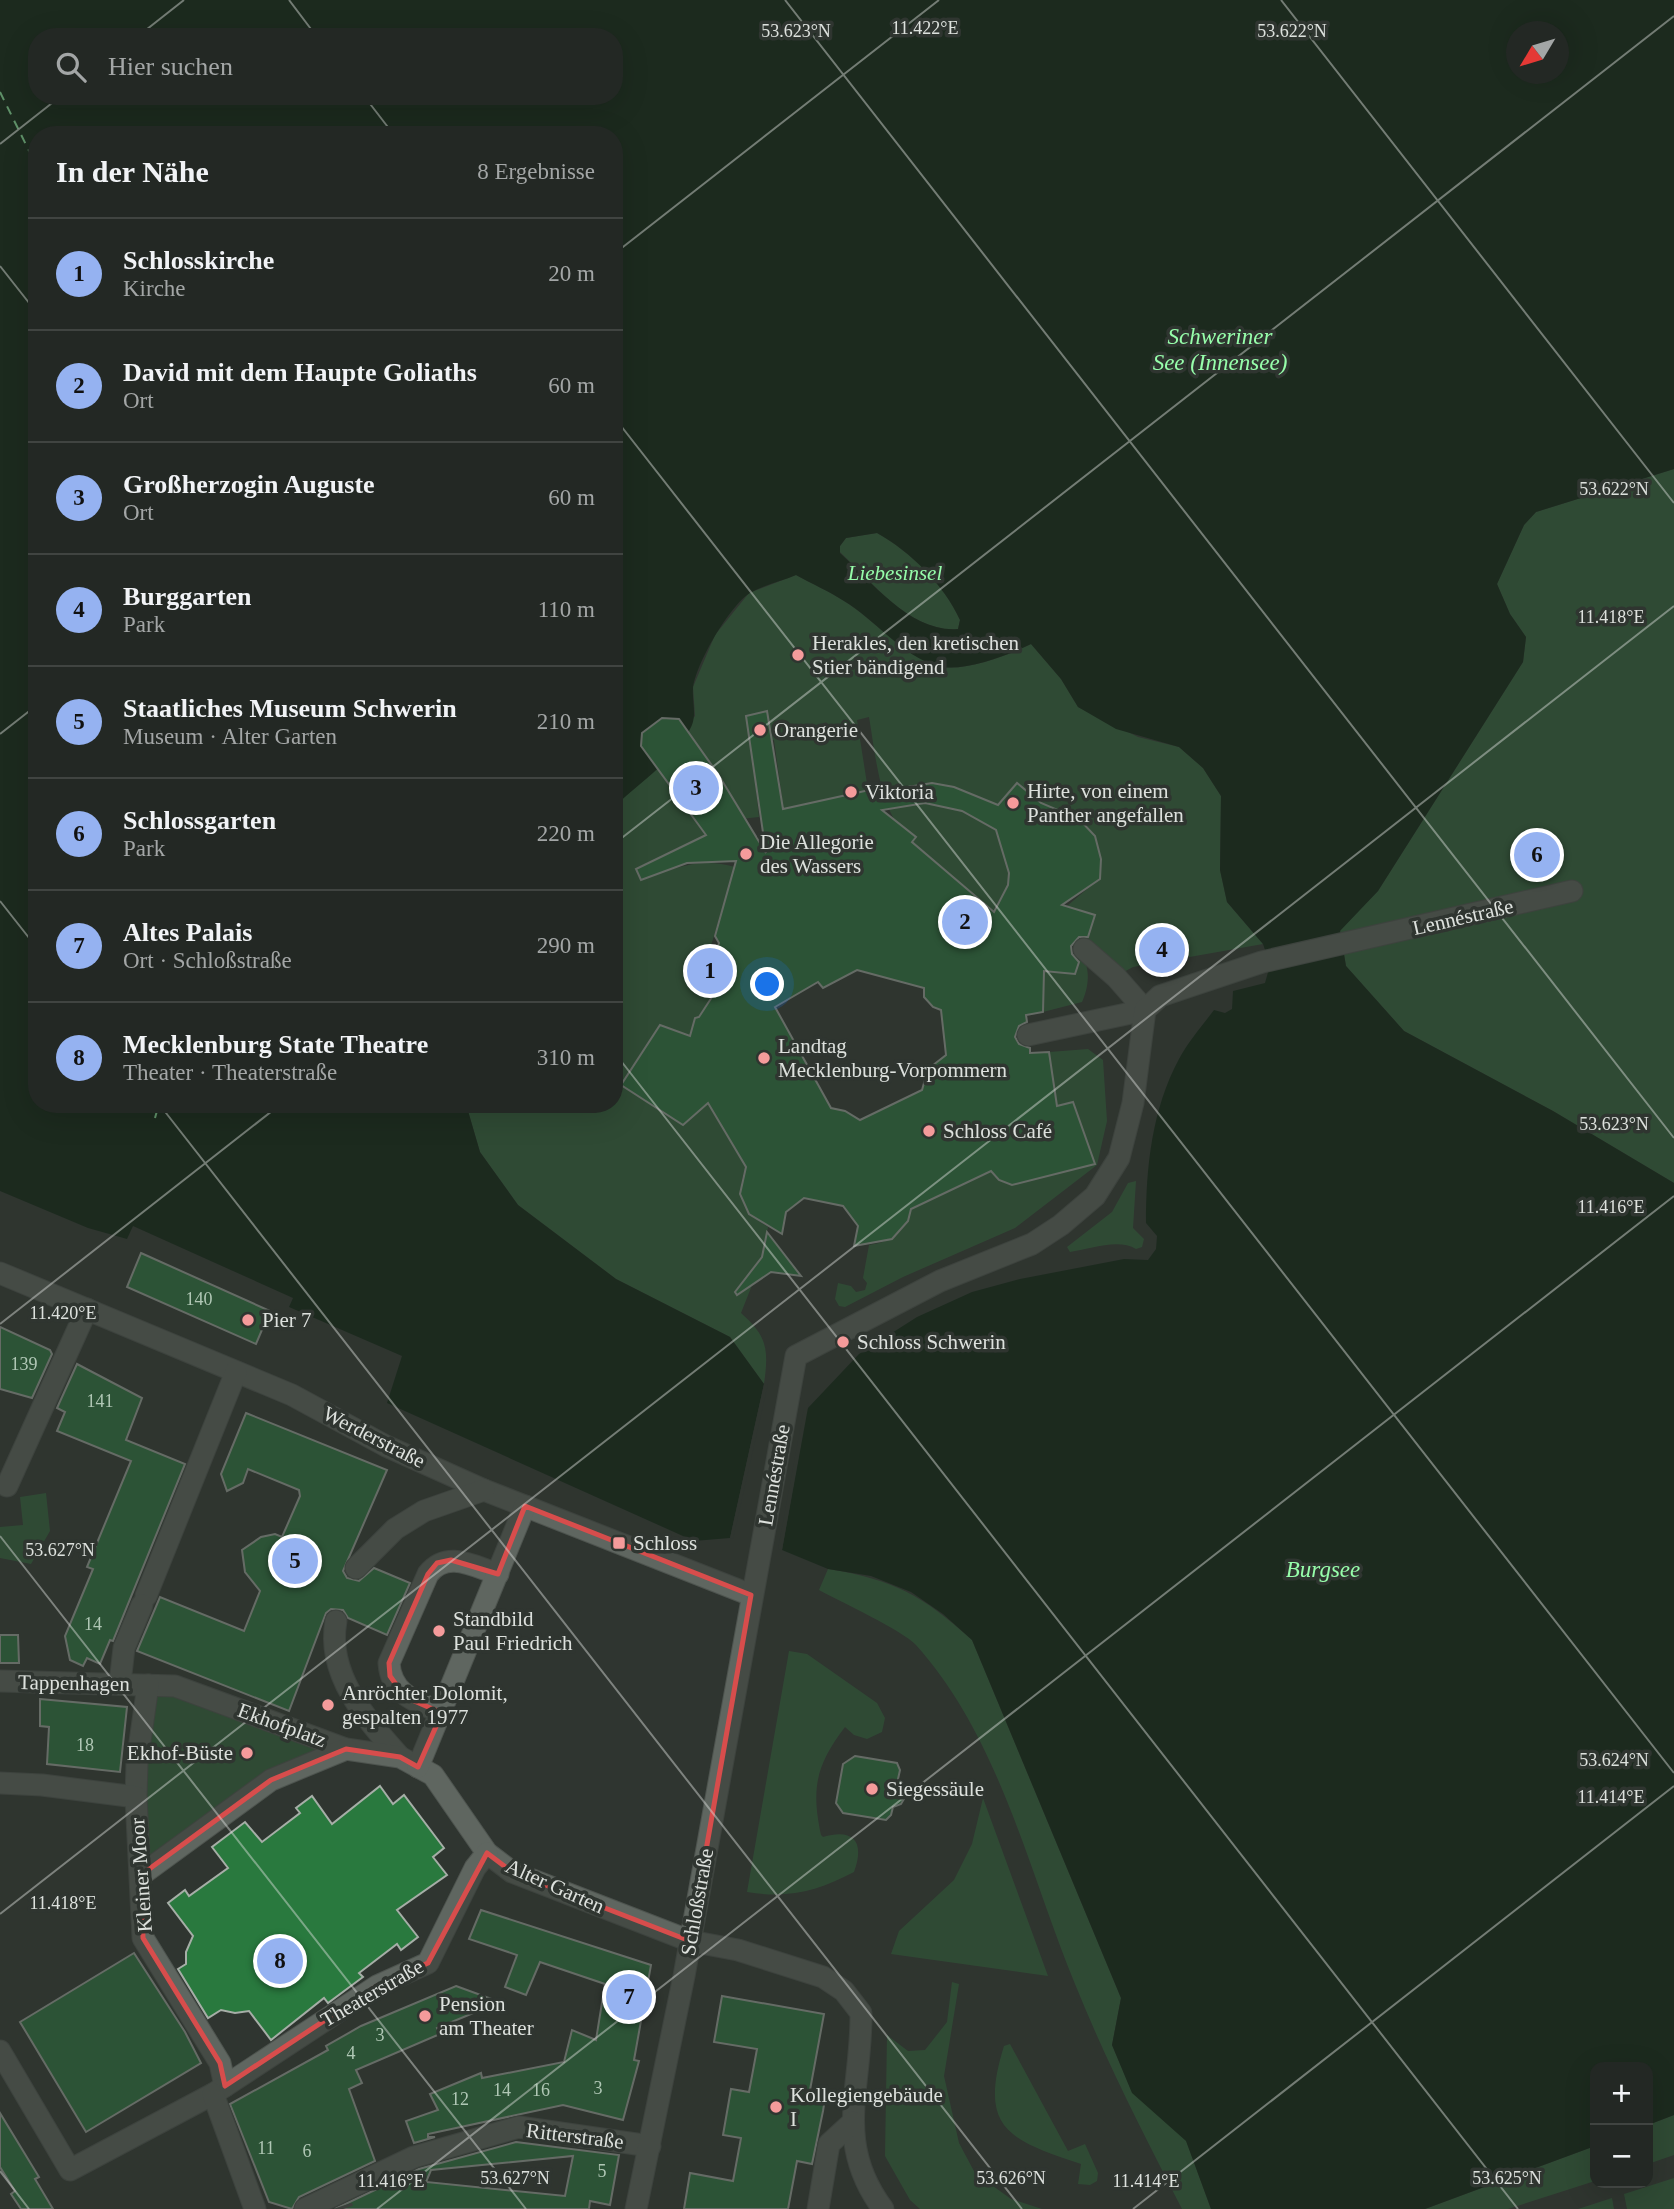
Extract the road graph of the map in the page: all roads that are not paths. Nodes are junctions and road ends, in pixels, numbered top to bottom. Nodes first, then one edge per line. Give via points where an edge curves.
1 (1572, 891) dead end
2 (1084, 948) dead end
3 (1145, 1010) junction
4 (1028, 1035) dead end
5 (0, 1273) edge
6 (87, 1309) junction
7 (236, 1372) junction
8 (8, 1486) dead end
9 (484, 1490) junction
10 (525, 1506) junction
11 (355, 1568) dead end
12 (498, 1574) junction
13 (751, 1595) junction
14 (336, 1621) dead end
15 (0, 1681) edge
16 (120, 1683) junction
17 (148, 1685) junction
18 (442, 1713) junction
19 (346, 1749) junction
20 (409, 1762) junction
21 (0, 1783) edge
22 (136, 1797) junction
23 (487, 1853) junction
24 (141, 1875) junction
25 (690, 1941) junction
26 (0, 2051) edge
27 (219, 2090) junction
28 (853, 2122) junction
29 (650, 2146) junction
30 (255, 2209) edge
31 (305, 2209) edge
32 (636, 2209) edge
33 (818, 2209) edge
34 (883, 2209) edge

1 - 3 street, Lennéstraße via 1262,962 1160,996
2 - 3 street
3 - 4 street
3 - 13 street, Lennéstraße via 1133,1103 1119,1158 1095,1196 1032,1244 940,1281 796,1356
5 - 6 street, Werderstraße
6 - 7 street, Werderstraße
6 - 8 street
7 - 9 street, Werderstraße
7 - 16 street via 124,1648
9 - 10 street, Werderstraße
9 - 11 street via 425,1511 395,1529
10 - 12 street
10 - 13 street, Werderstraße
12 - 18 street
12 - 18 street via 451,1560 437,1563 389,1663 390,1676 405,1697
13 - 25 street, Schloßstraße
14 - 20 street, Alter Garten via 335,1653 360,1712
15 - 16 street, Tappenhagen
16 - 17 street, Tappenhagen
17 - 19 street, Ekhofplatz via 175,1686
17 - 22 street, Kleiner Moor
18 - 20 street
19 - 20 street
19 - 24 street, Ekhofplatz via 271,1780
20 - 23 street, Alter Garten via 433,1775
21 - 22 street
22 - 24 street, Kleiner Moor
23 - 25 street, Alter Garten via 512,1872
23 - 27 street, Theaterstraße via 428,1963 377,1986
24 - 27 street, Kleiner Moor via 143,1937 220,2063
25 - 28 street, Alter Garten via 738,1950 823,1977 854,2000 861,2013 862,2035
25 - 29 street, Schloßstraße
26 - 27 street, Theaterstraße via 70,2170
27 - 30 street, Kleiner Moor
28 - 33 street via 829,2144
28 - 34 street, Alter Garten via 859,2168
29 - 31 street, Ritterstraße via 519,2127 414,2157 340,2199
29 - 32 street, Schloßstraße

